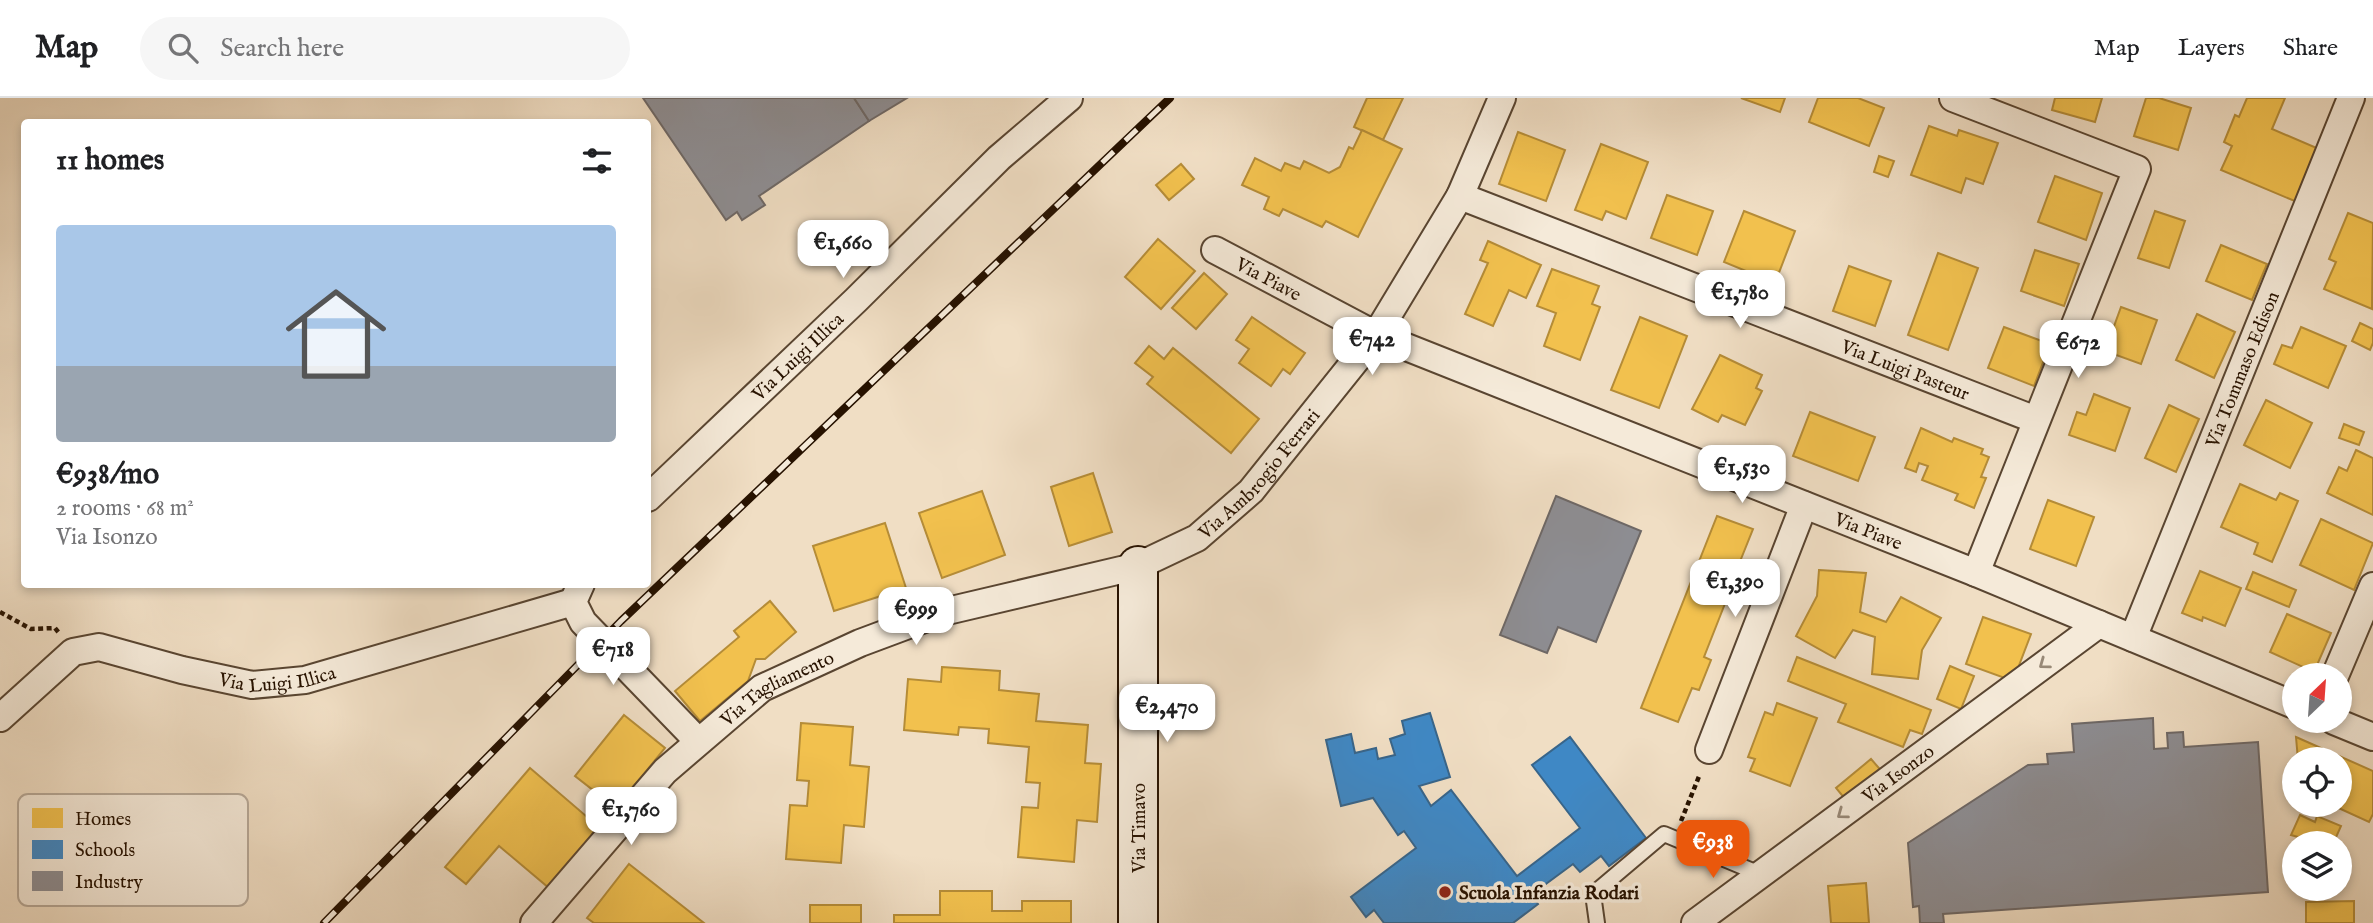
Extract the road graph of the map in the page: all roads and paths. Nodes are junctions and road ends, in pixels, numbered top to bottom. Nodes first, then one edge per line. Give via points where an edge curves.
1 (1069, 98) edge
2 (1502, 98) edge
3 (1953, 98) edge
4 (2351, 98) edge
5 (1984, 104) edge
6 (1460, 195) junction
7 (1215, 250) dead end
8 (1376, 335) junction
9 (2036, 420) junction
10 (651, 495) edge
11 (1804, 505) junction
12 (1138, 566) junction
13 (1976, 573) junction
14 (2373, 586) edge
15 (577, 593) edge
16 (0, 612) edge
17 (2099, 624) junction
18 (2133, 638) junction
19 (73, 652) junction
20 (2340, 663) edge
21 (2282, 700) edge
22 (0, 718) edge
23 (2352, 728) edge
24 (2373, 737) edge
25 (698, 741) junction
26 (1709, 750) joint
27 (1674, 838) junction
28 (1760, 874) junction
29 (534, 923) edge
30 (1138, 923) edge
31 (1597, 923) edge
32 (1695, 923) edge

1 - 10 street, Via Luigi Illica via 999,158
2 - 6 street, Via Ambrogio Ferrari
3 - 5 street
4 - 18 street, Via Tommaso Edison
5 - 9 street via 2137,169
6 - 8 street, Via Ambrogio Ferrari
6 - 9 street, Via Luigi Pasteur
7 - 8 street, Via Piave
8 - 11 street, Via Piave
8 - 12 street, Via Ambrogio Ferrari via 1251,491 1197,538
9 - 13 street
11 - 13 street, Via Piave
11 - 26 street
12 - 25 street, Via Tagliamento via 943,612 860,643 762,688
12 - 30 street, Via Timavo
13 - 17 street, Via Piave
14 - 20 street
15 - 19 street, Via Luigi Illica via 305,680 252,685 99,647
15 - 25 street, Via Luigi Illica via 583,622
16 - 19 path via 31,629 55,628
17 - 18 street, Via Piave
17 -> 28 street, Via Isonzo
18 - 21 street, Via Piave
19 - 22 street
23 - 24 street
25 - 29 street, Via Tagliamento via 665,771
26 - 27 path
27 - 28 lane
27 - 31 lane via 1664,834 1593,894
28 - 32 street, Via Isonzo

